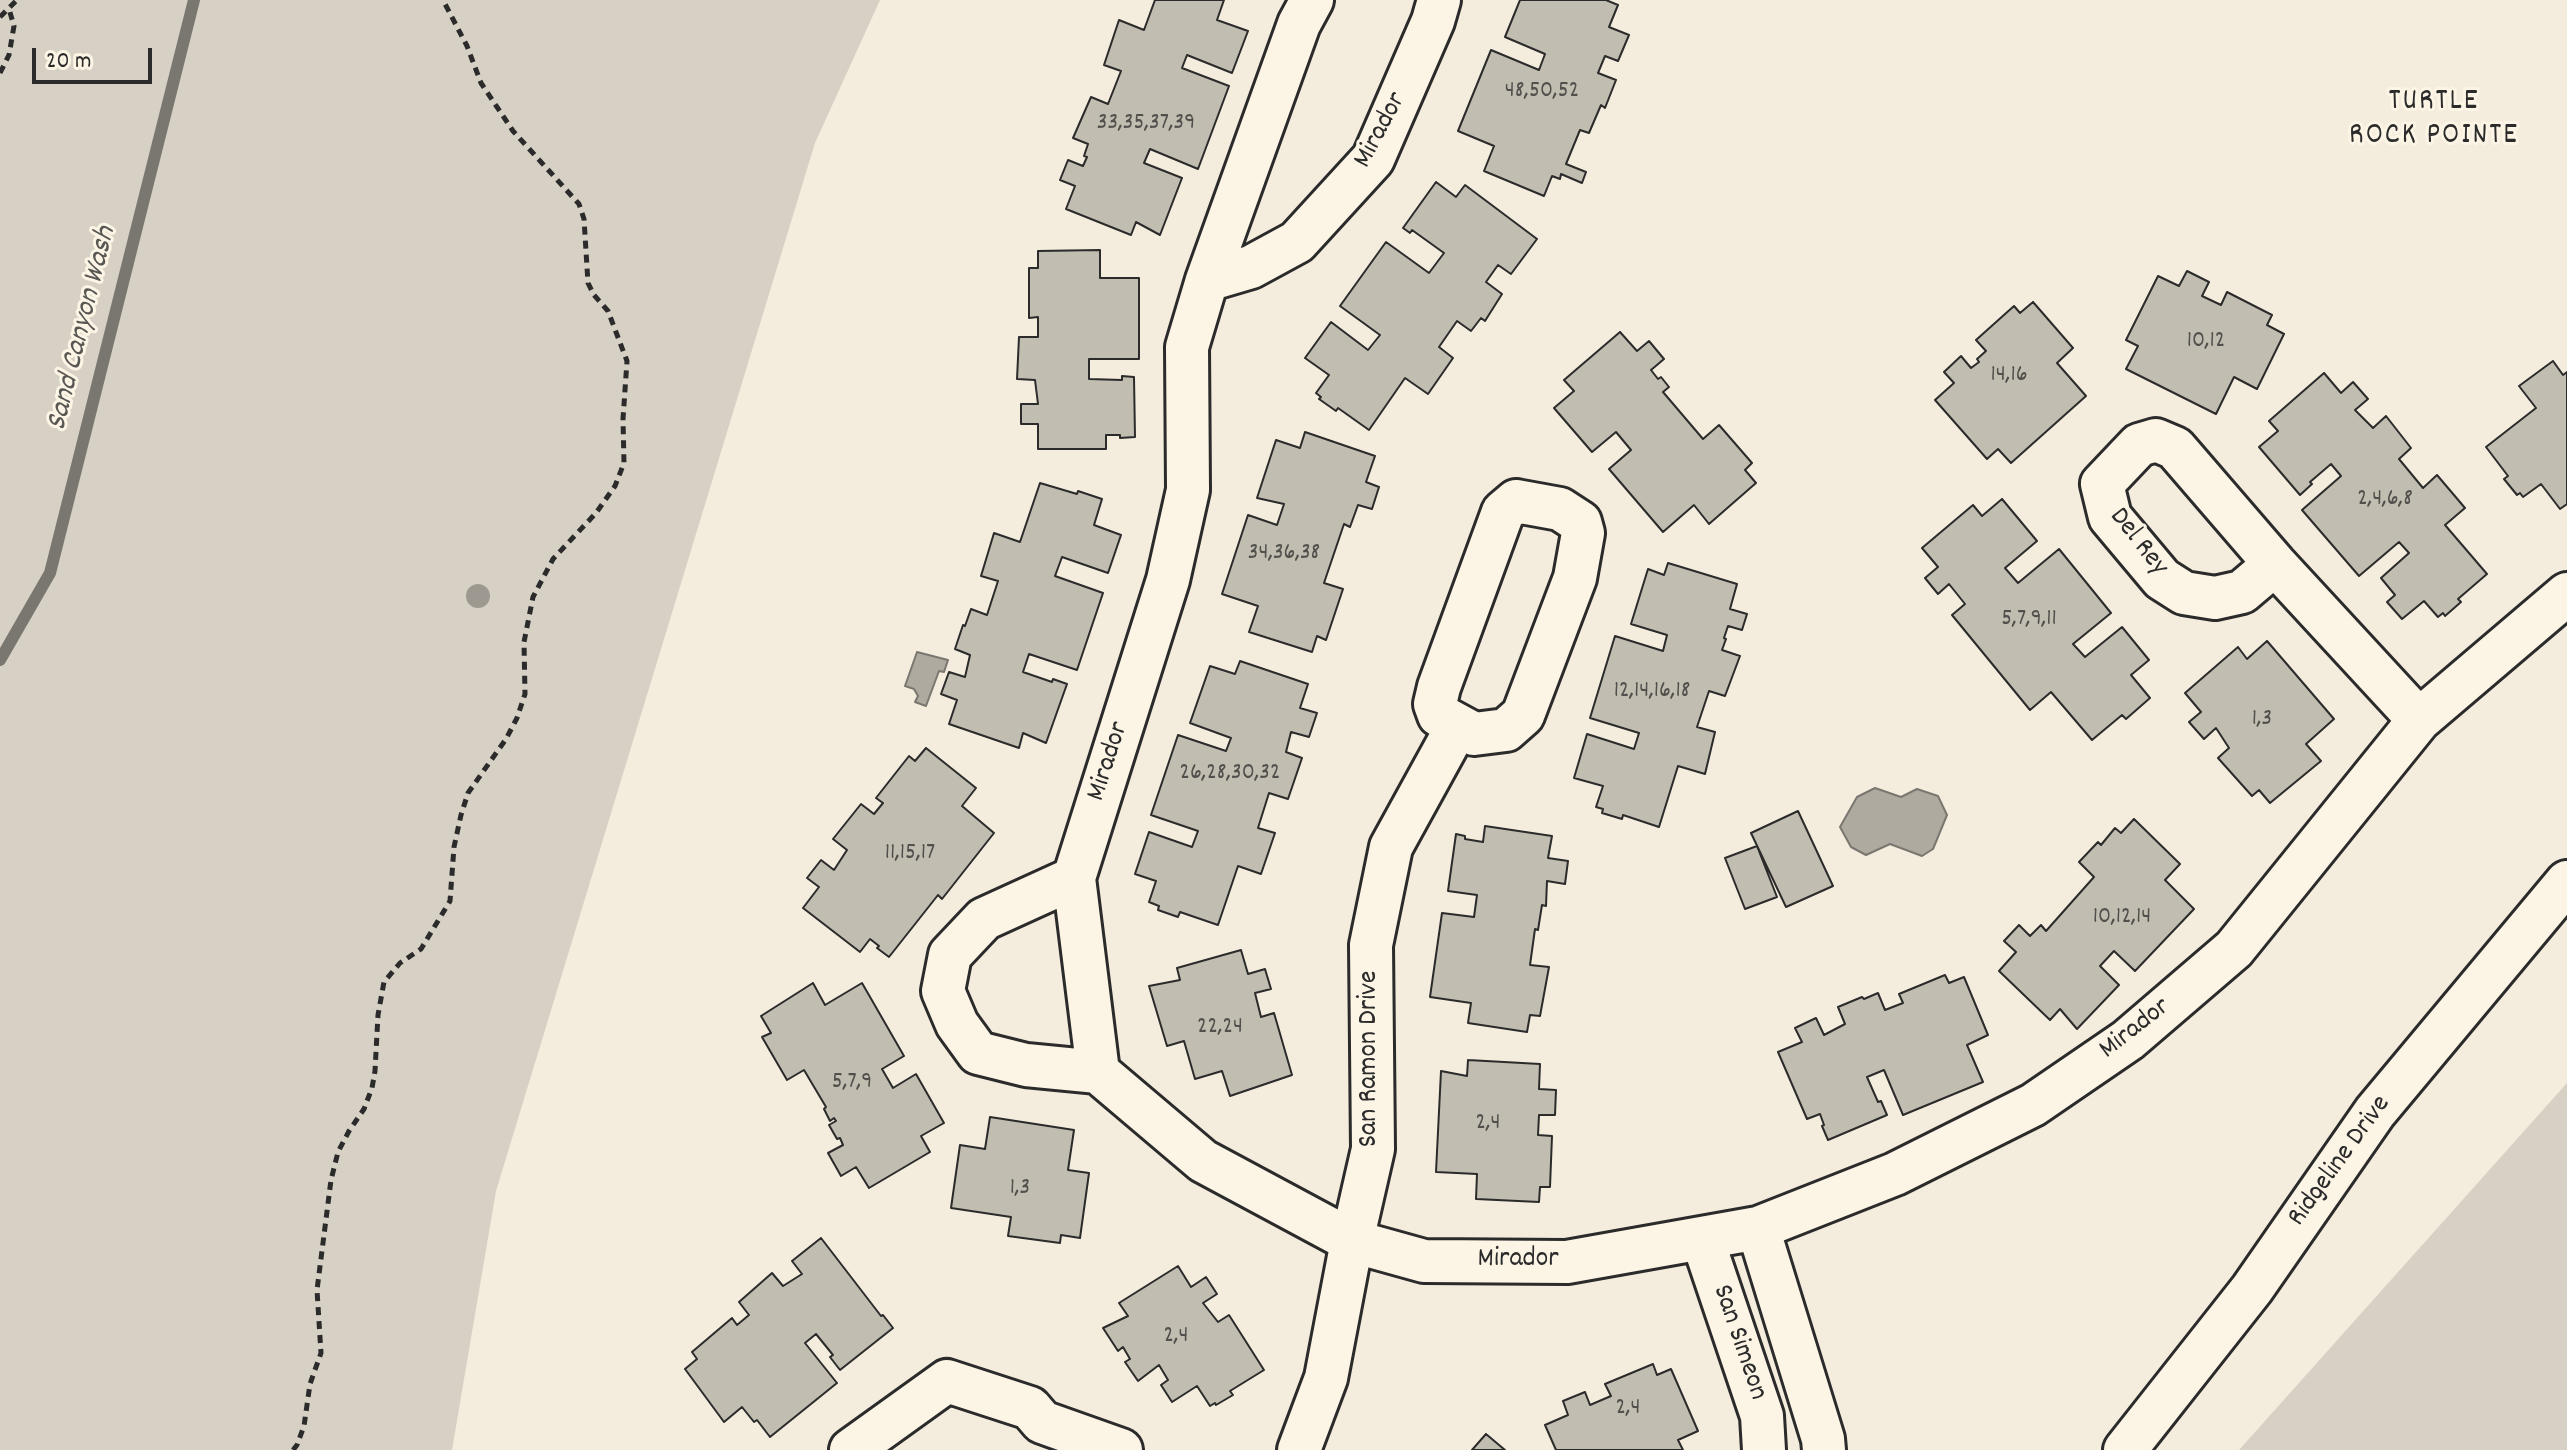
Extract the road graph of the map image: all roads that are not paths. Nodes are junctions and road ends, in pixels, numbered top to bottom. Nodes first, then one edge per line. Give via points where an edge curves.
1 (1312, 0) edge
2 (1439, 0) edge
3 (1207, 280) junction
4 (2275, 564) dead end
5 (2567, 594) edge
6 (2419, 720) junction
7 (1457, 727) junction
8 (1074, 878) junction
9 (2567, 882) edge
10 (1098, 1072) junction
11 (1758, 1228) junction
12 (1702, 1238) junction
13 (1352, 1241) junction
14 (1030, 1436) edge
15 (1826, 1447) edge
16 (851, 1450) edge
17 (1121, 1450) edge
18 (1299, 1450) edge
19 (1764, 1450) edge
20 (2125, 1450) edge

1 - 3 street, Mirador
2 - 3 street, Mirador via 1373,159 1297,242 1251,267
3 - 8 street, Mirador via 1187,347 1188,490 1171,565
4 - 6 street
5 - 6 street, Mirador
6 - 11 street, Mirador via 2234,949 2128,1040 2033,1105 1895,1174
7 - 7 street via 1474,734 1502,732 1523,715 1575,578 1583,533 1580,522 1560,509 1516,501 1503,512 1435,704 1439,715
7 - 13 street, San Ramon Drive via 1391,847 1371,945 1373,1149
8 - 10 street, Mirador
8 - 10 street via 984,919 950,955 943,991 957,1024 978,1053 1026,1065
9 - 20 street, Ridgeline Drive via 2375,1112 2252,1289
10 - 13 street, Mirador via 1203,1161
11 - 12 street, Mirador
11 - 15 street, San Simeon
12 - 13 street, Mirador via 1567,1262 1424,1261
12 - 19 street, San Simeon via 1762,1416
13 - 18 street, San Ramon Drive via 1326,1378
14 - 16 street via 1030,1408 947,1381
14 - 17 street

